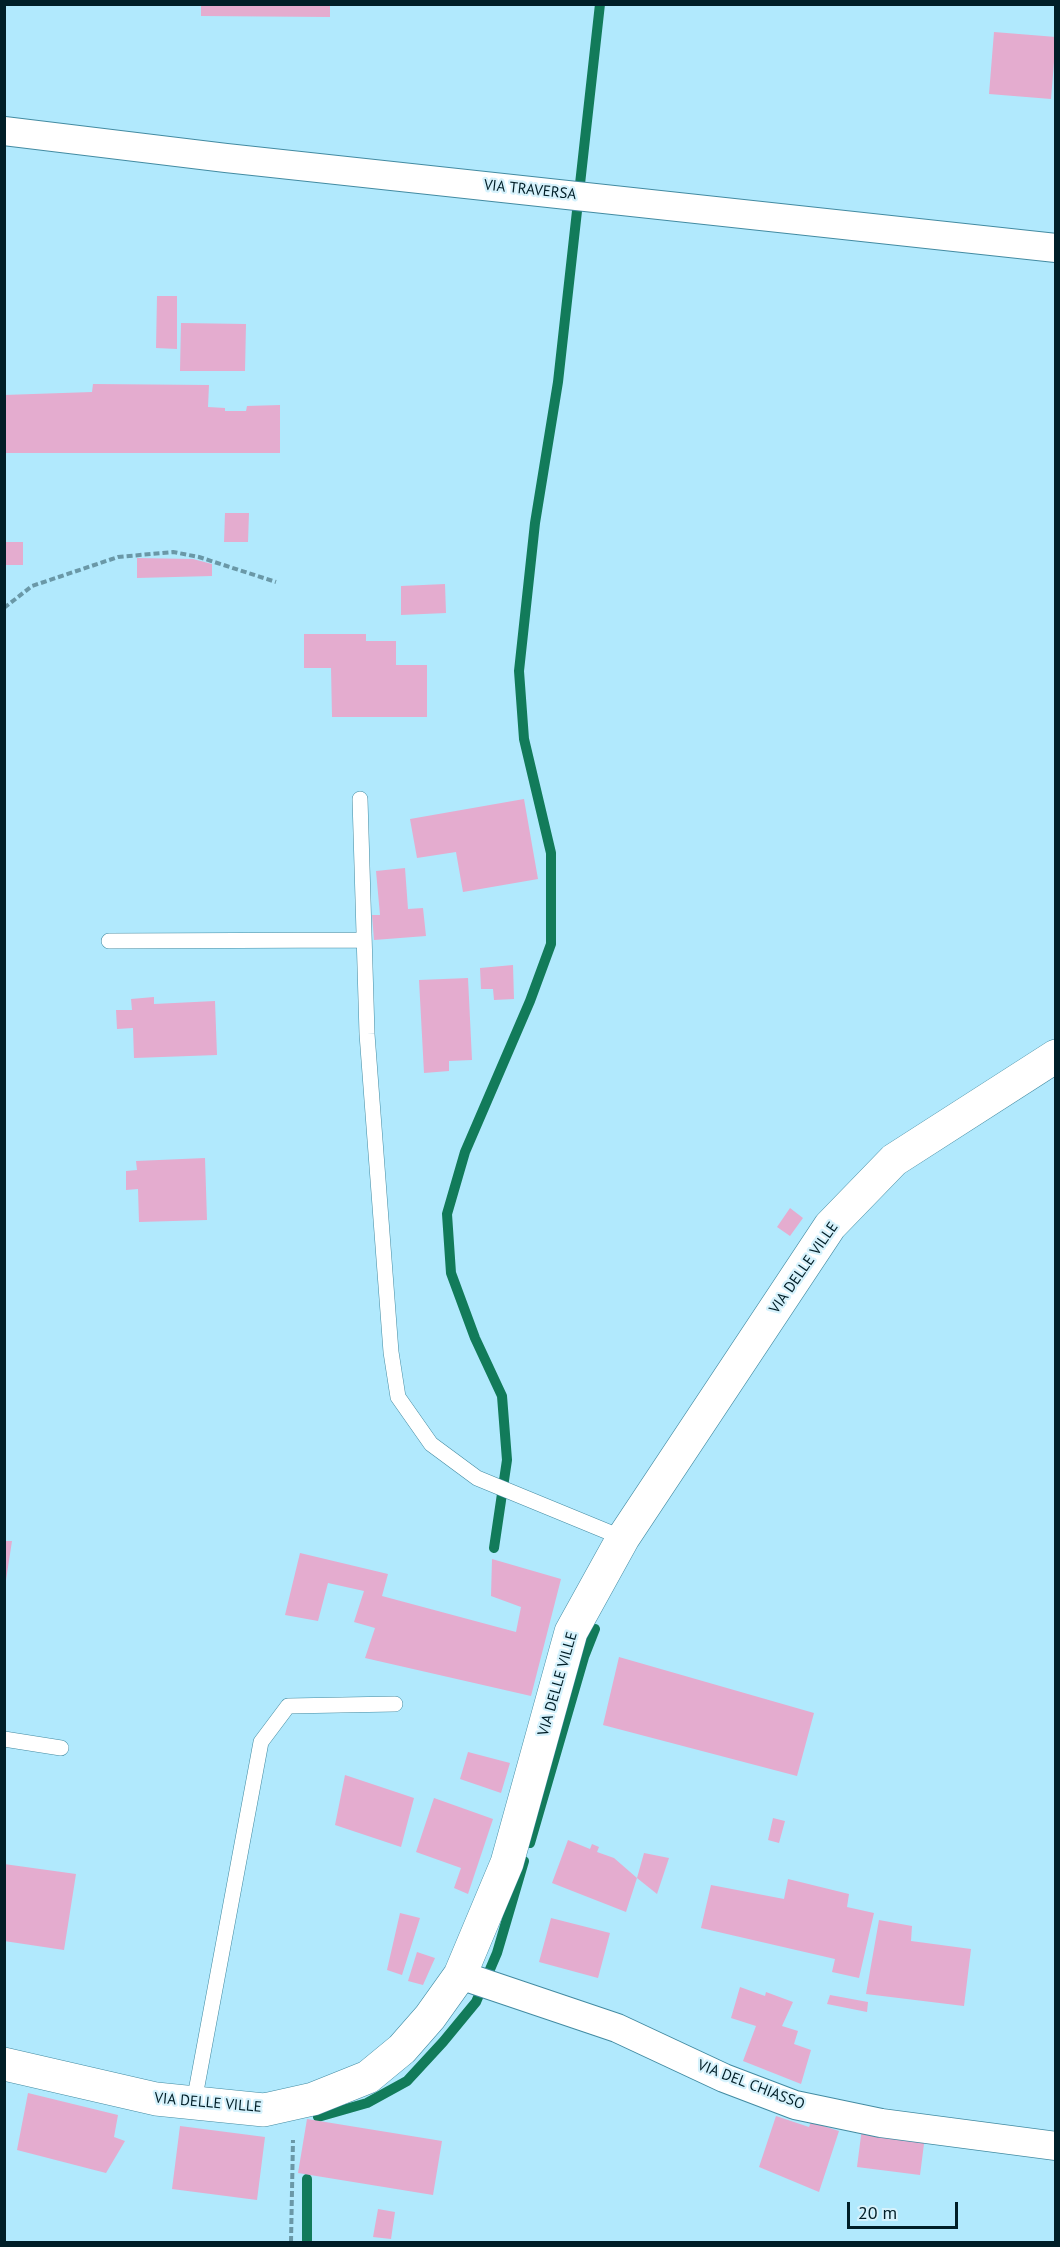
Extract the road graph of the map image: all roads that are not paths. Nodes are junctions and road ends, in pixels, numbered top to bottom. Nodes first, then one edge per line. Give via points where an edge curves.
1 (4, 131) edge
2 (1056, 248) edge
3 (360, 799) dead end
4 (364, 940) junction
5 (110, 941) dead end
6 (1056, 1056) edge
7 (622, 1538) junction
8 (395, 1704) dead end
9 (4, 1739) edge
10 (61, 1748) dead end
11 (480, 1981) junction
12 (4, 2064) edge
13 (194, 2102) junction
14 (1056, 2146) edge

1 - 2 street, VIA TRAVERSA
3 - 4 lane
4 - 5 lane
4 - 7 lane via 367,1034 391,1352 398,1397 431,1444 477,1478
6 - 7 street, VIA DELLE VILLE via 894,1160 830,1226
7 - 11 street, VIA DELLE VILLE via 571,1632 507,1863
8 - 13 lane via 288,1706 261,1742
9 - 10 lane
11 - 13 street, VIA DELLE VILLE via 430,2017 402,2049 368,2077 313,2099 264,2110
11 - 14 street, VIA DEL CHIASSO via 617,2028 724,2078 795,2105 881,2123
12 - 13 street, VIA DELLE VILLE via 156,2099

